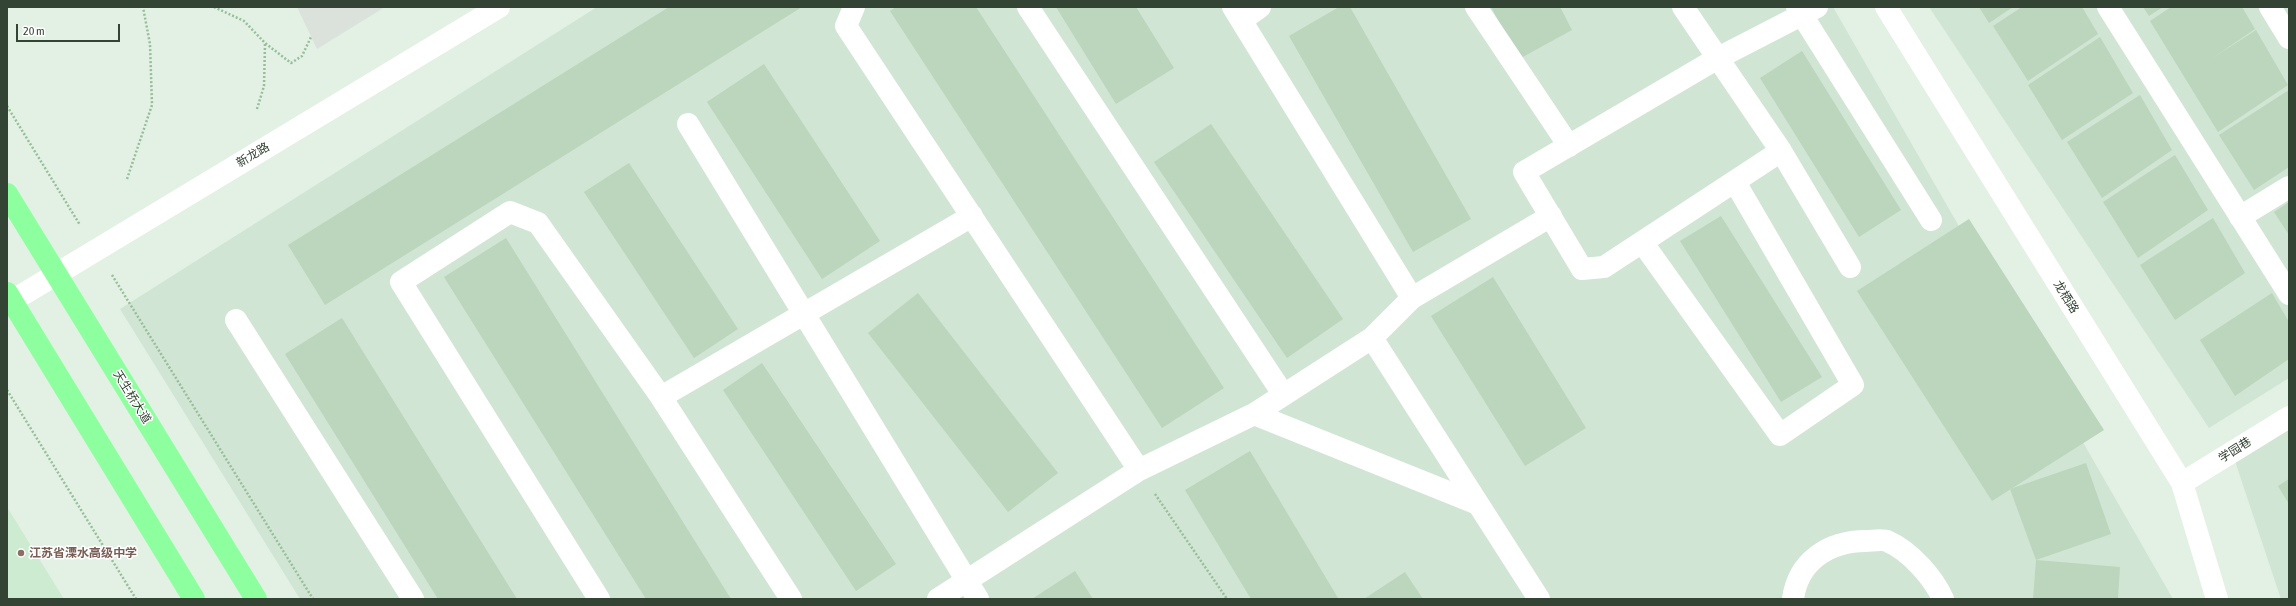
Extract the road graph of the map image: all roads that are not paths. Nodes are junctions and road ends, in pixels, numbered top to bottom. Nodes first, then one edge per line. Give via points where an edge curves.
1 (499, 7) edge
2 (854, 7) edge
3 (1028, 7) edge
4 (1260, 7) edge
5 (1476, 7) edge
6 (1683, 7) edge
7 (1886, 7) edge
8 (2108, 7) edge
9 (2270, 7) edge
10 (1805, 10) edge
11 (1238, 13) edge
12 (2289, 38) edge
13 (1718, 58) junction
14 (688, 124) dead end
15 (1569, 146) junction
16 (1781, 151) junction
17 (1735, 182) junction
18 (2289, 187) edge
19 (7, 194) edge
20 (972, 216) junction
21 (1551, 216) junction
22 (2240, 217) junction
23 (1931, 220) dead end
24 (1642, 242) junction
25 (1850, 267) dead end
26 (56, 274) junction
27 (2289, 294) edge
28 (1412, 298) junction
29 (9, 299) edge
30 (803, 314) junction
31 (236, 320) dead end
32 (1372, 338) junction
33 (1284, 394) junction
34 (661, 397) junction
35 (1254, 414) junction
36 (2289, 417) edge
37 (1139, 470) junction
38 (2182, 483) junction
39 (1478, 504) junction
40 (966, 581) junction
41 (194, 599) edge
42 (256, 599) edge
43 (413, 599) edge
44 (599, 599) edge
45 (792, 599) edge
46 (938, 599) edge
47 (978, 599) edge
48 (1539, 599) edge
49 (1793, 599) edge
50 (1943, 599) edge
51 (2217, 599) edge

1 - 26 street, 新龙路
2 - 20 street via 846,26
3 - 33 street
4 - 11 street
5 - 15 street
6 - 13 street
7 - 38 street, 龙栖路
8 - 22 street
9 - 12 street
10 - 13 street
10 - 23 street
11 - 28 street
13 - 15 street
13 - 16 street
14 - 30 street
15 - 21 street via 1524,172
16 - 17 street
16 - 25 street
17 - 24 street
17 - 24 street via 1853,385 1780,435
18 - 22 street
19 - 26 main road, 天生桥大道
20 - 30 street
20 - 37 street
21 - 24 street via 1582,269 1604,267
21 - 28 street
22 - 27 street
26 - 29 street, 新龙路
26 - 42 main road, 天生桥大道
28 - 32 street
29 - 41 main road
30 - 34 street
30 - 40 street
31 - 43 street
32 - 33 street
32 - 39 street
33 - 35 street
34 - 44 street via 538,223 510,212 401,282
34 - 45 street
35 - 37 street
35 - 39 street
36 - 38 street, 学园巷
37 - 40 street
38 - 51 street, 龙栖路
39 - 48 street
40 - 46 street
40 - 47 street
49 - 50 street via 1803,569 1836,544 1886,540 1927,571

